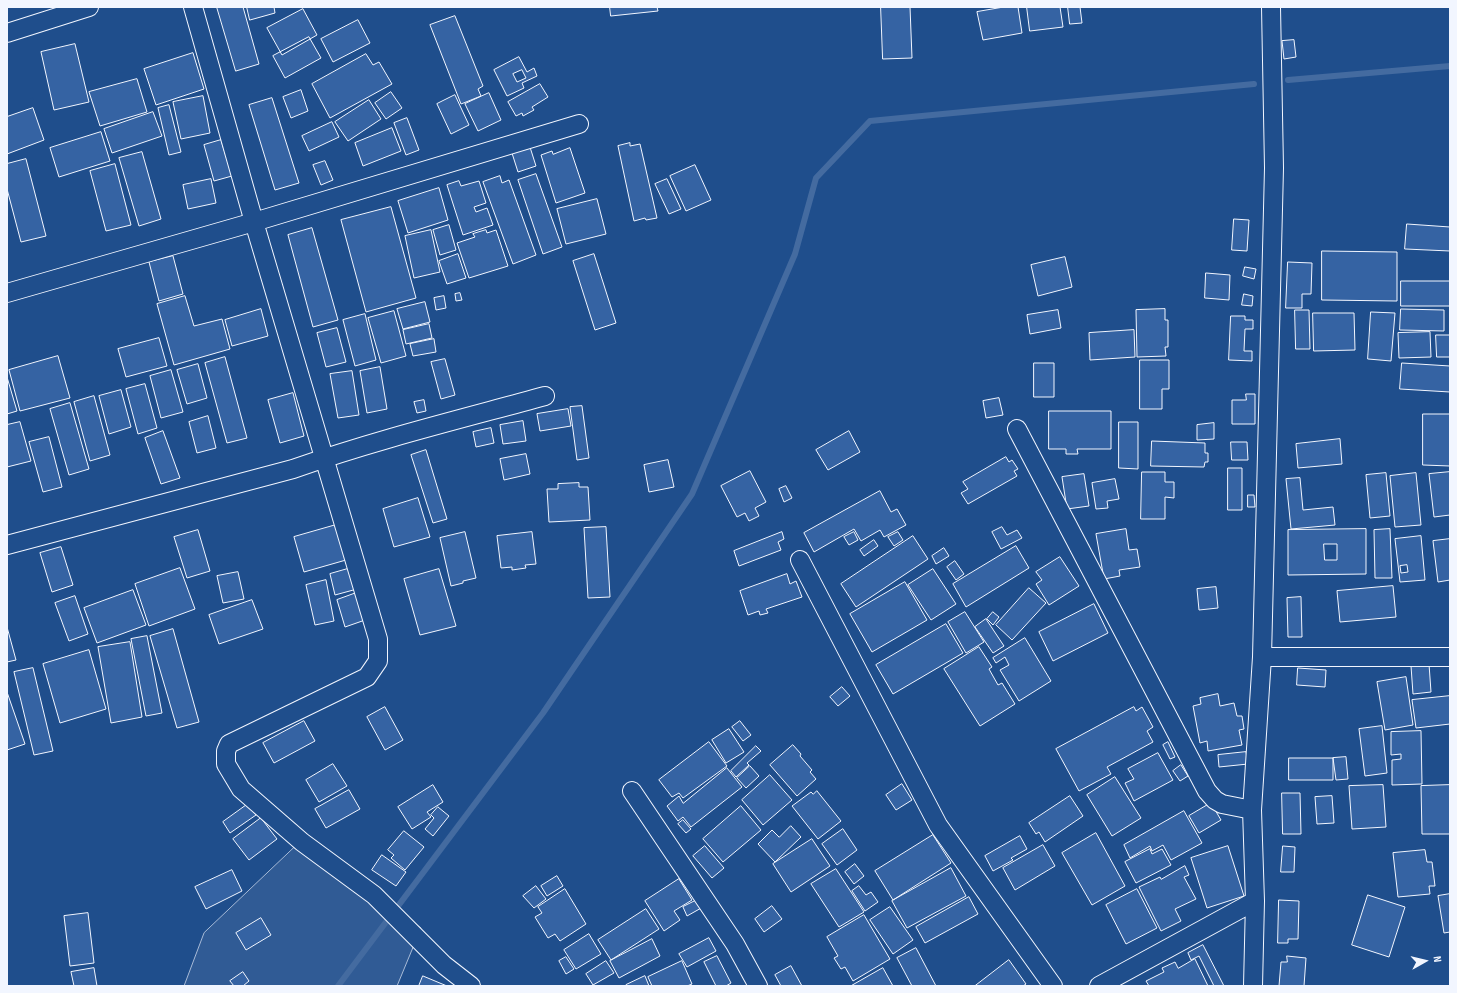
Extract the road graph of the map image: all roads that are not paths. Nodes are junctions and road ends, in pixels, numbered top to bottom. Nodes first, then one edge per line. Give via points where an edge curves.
1 (89, 7) edge
2 (193, 7) edge
3 (1271, 7) edge
4 (7, 33) edge
5 (579, 124) dead end
6 (254, 222) junction
7 (7, 293) edge
8 (546, 396) dead end
9 (1017, 429) dead end
10 (324, 458) junction
11 (7, 545) edge
12 (800, 560) dead end
13 (1262, 657) junction
14 (1450, 657) edge
15 (632, 791) dead end
16 (1252, 810) junction
17 (1255, 901) junction
18 (471, 986) edge
19 (758, 986) edge
20 (1054, 986) edge
21 (1099, 986) edge
22 (1253, 986) edge

1 - 4 street
2 - 6 street
3 - 13 street via 1274,168
5 - 6 street
6 - 7 street
6 - 10 street
8 - 10 street
9 - 16 street via 1207,790 1222,804
10 - 11 street via 293,469
10 - 18 street via 378,639 378,661 367,677 229,744 226,764 241,789 302,842 374,895 444,965
12 - 20 street via 938,825
13 - 14 street
13 - 16 street
15 - 19 street via 735,944
16 - 17 street
17 - 21 street
17 - 22 street

